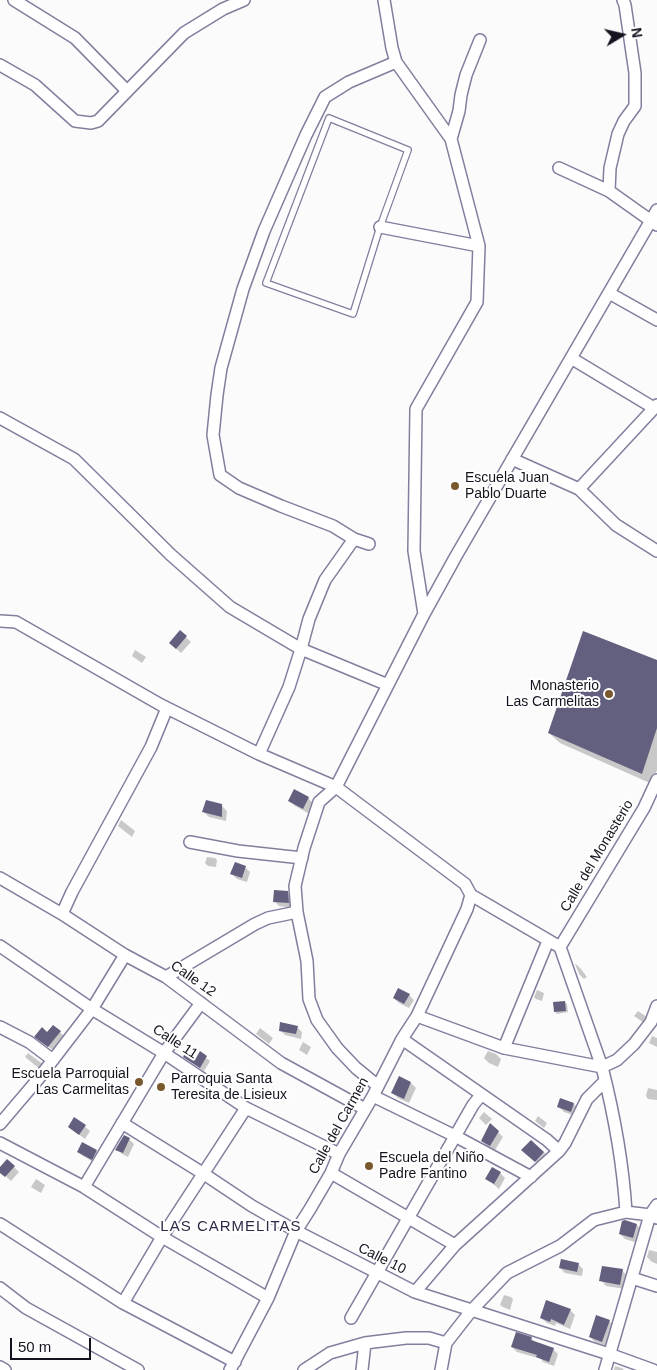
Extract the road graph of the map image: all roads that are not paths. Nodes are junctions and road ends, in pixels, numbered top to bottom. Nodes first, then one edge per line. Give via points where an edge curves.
1 (14, 0) edge
2 (244, 0) edge
3 (384, 0) edge
4 (623, 0) edge
5 (480, 40) dead end
6 (396, 62) junction
7 (0, 64) edge
8 (128, 91) junction
9 (451, 138) junction
10 (559, 168) dead end
11 (609, 191) junction
12 (657, 210) edge
13 (654, 223) edge
14 (380, 227) junction
15 (479, 246) junction
16 (609, 293) junction
17 (657, 320) edge
18 (571, 358) junction
19 (656, 406) edge
20 (0, 418) edge
21 (512, 459) junction
22 (579, 489) junction
23 (354, 539) junction
24 (369, 544) dead end
25 (657, 551) edge
26 (424, 614) junction
27 (0, 620) edge
28 (301, 649) junction
29 (388, 685) junction
30 (167, 708) junction
31 (259, 754) junction
32 (657, 780) edge
33 (336, 787) junction
34 (190, 842) dead end
35 (302, 858) junction
36 (0, 878) edge
37 (471, 895) junction
38 (297, 912) junction
39 (62, 914) junction
40 (548, 941) junction
41 (0, 946) edge
42 (560, 947) junction
43 (125, 955) junction
44 (166, 977) junction
45 (201, 1002) junction
46 (657, 1006) edge
47 (92, 1009) junction
48 (417, 1016) junction
49 (0, 1027) edge
50 (402, 1039) junction
51 (504, 1048) junction
52 (164, 1053) junction
53 (53, 1060) junction
54 (602, 1067) junction
55 (605, 1081) junction
56 (376, 1091) junction
57 (481, 1095) junction
58 (246, 1108) junction
59 (365, 1109) junction
60 (122, 1123) junction
61 (0, 1124) edge
62 (455, 1136) junction
63 (0, 1143) edge
64 (559, 1151) junction
65 (339, 1154) junction
66 (331, 1172) junction
67 (204, 1174) junction
68 (531, 1177) junction
69 (84, 1187) junction
70 (657, 1205) edge
71 (626, 1212) junction
72 (654, 1216) edge
73 (409, 1218) junction
74 (0, 1224) edge
75 (296, 1231) junction
76 (162, 1237) junction
77 (455, 1245) junction
78 (376, 1273) junction
79 (632, 1278) junction
80 (657, 1286) edge
81 (0, 1288) edge
82 (415, 1292) junction
83 (268, 1298) junction
84 (123, 1304) junction
85 (471, 1311) junction
86 (351, 1318) dead end
87 (364, 1343) junction
88 (446, 1343) junction
89 (609, 1354) junction
90 (233, 1366) edge
91 (0, 1367) edge
92 (5, 1370) edge
93 (138, 1370) edge
94 (304, 1370) edge
95 (362, 1370) edge
96 (441, 1370) edge
97 (605, 1370) edge
98 (653, 1370) edge

1 - 8 street via 75,38
2 - 8 street via 184,33
3 - 6 street
4 - 11 street via 635,73 635,106 618,134 610,168
5 - 9 street via 466,75
6 - 9 street
6 - 23 street via 349,82 325,97 306,135 264,231 243,289 221,368 212,435 220,475 239,488 333,526
7 - 8 street via 35,85 75,121 98,121
9 - 15 street
10 - 11 street
11 - 13 street
12 - 13 street
13 - 16 street
14 - 14 lane via 408,150 329,118 266,282 353,314
14 - 15 street
15 - 26 street via 477,302 416,409 414,551
16 - 17 street
16 - 18 street
18 - 19 street
18 - 21 street
19 - 22 street
20 - 28 street via 74,459 171,555 230,607
21 - 22 street
21 - 26 street
22 - 25 street via 616,525
23 - 24 street
23 - 28 street via 325,580
26 - 29 street
27 - 30 street via 16,622
28 - 29 street
28 - 31 street via 289,687
29 - 33 street
30 - 31 street
30 - 39 street via 151,747
31 - 33 street
32 - 42 street, Calle del Monasterio via 644,808
33 - 35 street via 319,802
33 - 37 street via 465,884
34 - 35 street
35 - 38 street via 295,886
36 - 39 street, Calle 12
37 - 40 street
37 - 48 street, Calle del Carmen
38 - 44 street via 255,924
38 - 56 street via 307,961 309,999 317,1020 337,1048
39 - 43 street, Calle 12
40 - 42 street
40 - 51 street
41 - 47 street, Calle 11
42 - 54 street
43 - 44 street, Calle 12
43 - 47 street
44 - 45 street, Calle 12
45 - 52 street
45 - 59 street, Calle 12 via 281,1063
46 - 54 street via 651,1022 634,1044 617,1060
47 - 52 street, Calle 11
47 - 53 street
48 - 50 street, Calle del Carmen
48 - 51 street
49 - 53 street via 29,1042
50 - 56 street, Calle del Carmen
50 - 57 street
51 - 54 street
52 - 58 street, Calle 11
52 - 60 street
53 - 61 street
54 - 55 street
55 - 64 street via 587,1099
55 - 71 street
56 - 59 street, Calle del Carmen
56 - 62 street
57 - 62 street
57 - 64 street
58 - 65 street, Calle 11
58 - 67 street
59 - 65 street, Calle del Carmen
60 - 67 street, Calle 10
60 - 69 street
62 - 68 street
62 - 73 street
63 - 69 street
64 - 68 street
65 - 66 street, Calle del Carmen
66 - 73 street
66 - 75 street, Calle del Carmen
67 - 75 street, Calle 10
67 - 76 street
68 - 77 street
69 - 76 street
70 - 72 street
71 - 72 street
71 - 85 street via 594,1220 560,1246 507,1273
72 - 79 street
73 - 77 street
73 - 78 street
74 - 84 street
75 - 78 street, Calle 10
75 - 83 street, Calle del Carmen
76 - 83 street
76 - 84 street
77 - 82 street
78 - 82 street, Calle 10
78 - 86 street
79 - 80 street
79 - 89 street
81 - 93 street via 26,1308
82 - 85 street, Calle 10
83 - 90 street, Calle del Carmen
84 - 90 street
85 - 88 street
85 - 89 street, Calle 10
87 - 88 street via 406,1338 430,1338
87 - 94 street via 330,1353
87 - 95 street
88 - 96 street
89 - 97 street
89 - 98 street, Calle 10
91 - 92 street

